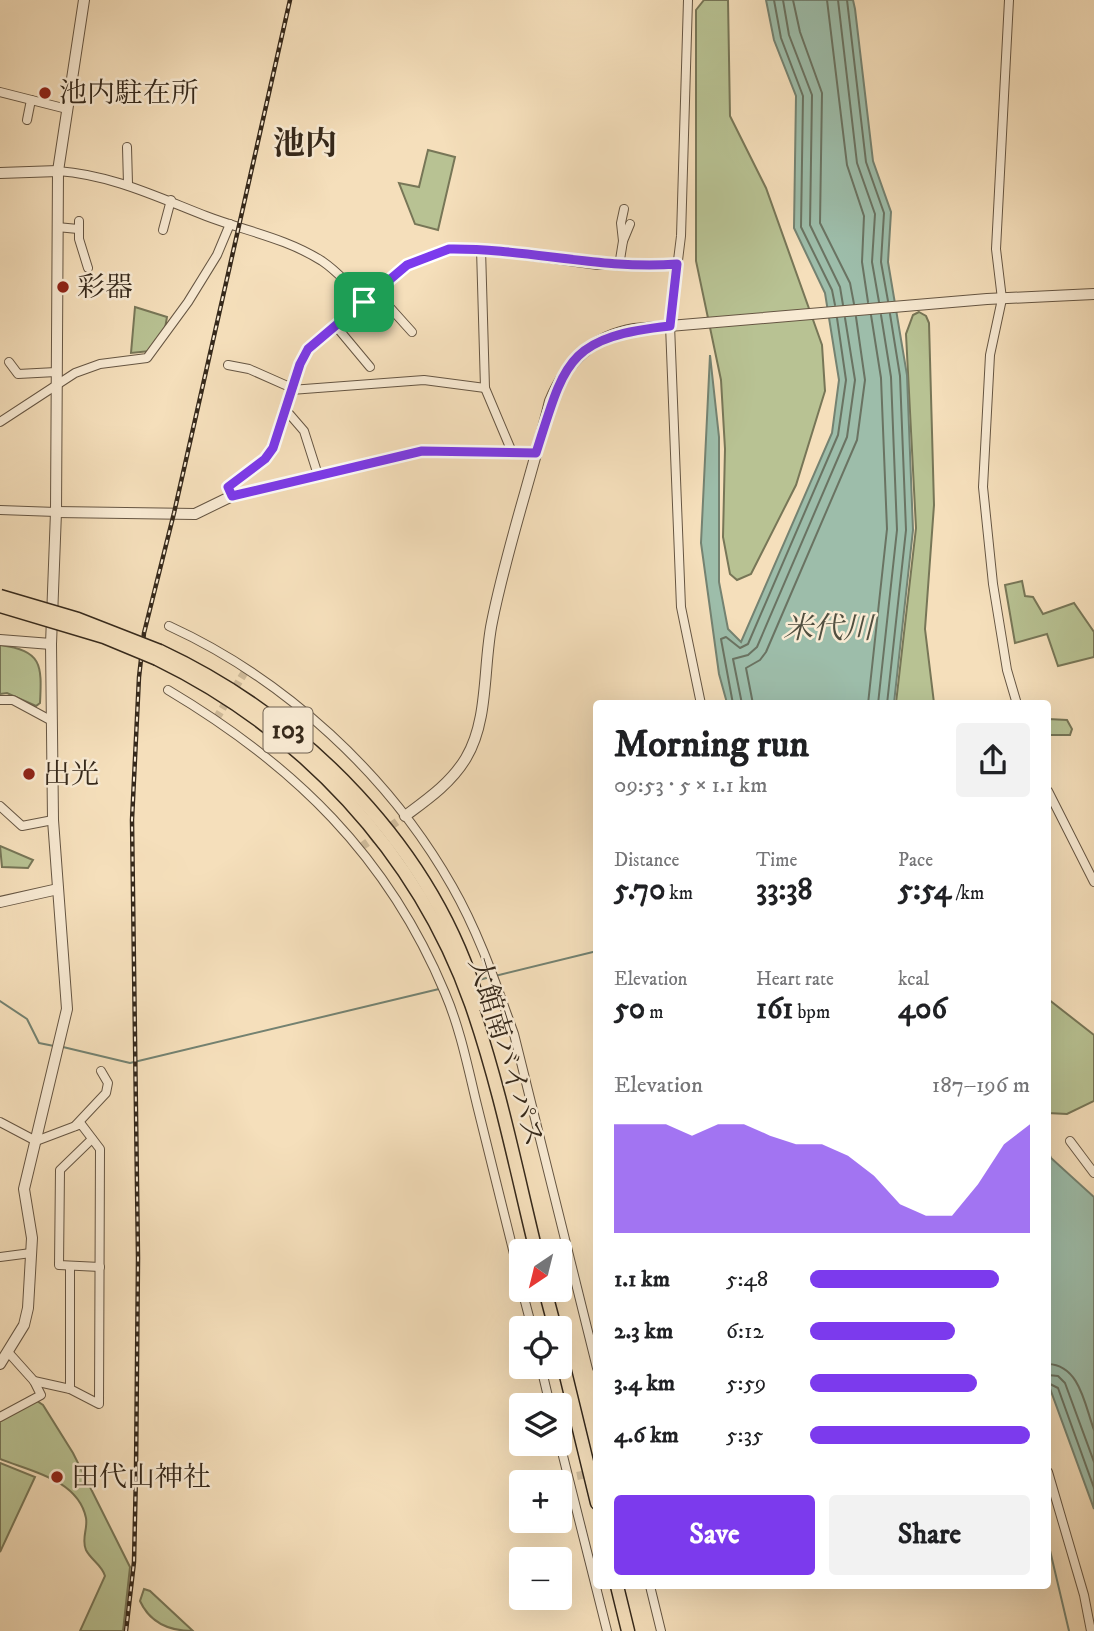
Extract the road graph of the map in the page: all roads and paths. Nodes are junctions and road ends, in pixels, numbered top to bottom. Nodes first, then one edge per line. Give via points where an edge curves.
1 (84, 0) edge
2 (688, 0) edge
3 (1009, 0) edge
4 (0, 92) edge
5 (31, 100) junction
6 (67, 109) junction
7 (27, 120) dead end
8 (127, 147) dead end
9 (58, 171) junction
10 (0, 173) edge
11 (128, 184) junction
12 (171, 200) junction
13 (624, 209) dead end
14 (230, 224) junction
15 (630, 224) dead end
16 (57, 227) junction
17 (163, 230) dead end
18 (623, 241) junction
19 (481, 249) junction
20 (677, 264) junction
21 (619, 266) junction
22 (88, 268) dead end
23 (376, 292) junction
24 (1094, 294) edge
25 (1002, 299) junction
26 (364, 302) junction
27 (335, 325) junction
28 (675, 325) junction
29 (412, 332) dead end
30 (9, 362) dead end
31 (228, 365) dead end
32 (370, 367) dead end
33 (55, 372) junction
34 (55, 386) junction
35 (485, 388) junction
36 (292, 389) junction
37 (285, 409) junction
38 (0, 422) edge
39 (512, 452) junction
40 (536, 453) junction
41 (317, 475) junction
42 (232, 496) junction
43 (0, 510) edge
44 (56, 512) junction
45 (0, 594) edge
46 (0, 606) edge
47 (0, 612) edge
48 (169, 626) dead end
49 (77, 628) junction
50 (0, 640) edge
51 (51, 644) junction
52 (159, 655) junction
53 (168, 690) dead end
54 (0, 700) edge
55 (700, 700) edge
56 (1016, 700) edge
57 (52, 721) junction
58 (1051, 797) edge
59 (0, 806) edge
60 (405, 816) junction
61 (53, 820) junction
62 (1094, 882) edge
63 (58, 889) junction
64 (0, 902) edge
65 (101, 1071) dead end
66 (0, 1122) edge
67 (75, 1126) junction
68 (92, 1139) junction
69 (1070, 1140) dead end
70 (36, 1141) junction
71 (1094, 1173) edge
72 (513, 1239) edge
73 (533, 1239) edge
74 (561, 1239) edge
75 (31, 1253) junction
76 (0, 1257) edge
77 (70, 1266) junction
78 (100, 1267) junction
79 (572, 1279) edge
80 (0, 1343) edge
81 (10, 1349) junction
82 (593, 1354) edge
83 (0, 1364) edge
84 (567, 1379) edge
85 (34, 1381) junction
86 (70, 1389) junction
87 (0, 1417) edge
88 (564, 1456) edge
89 (1051, 1482) edge
90 (593, 1487) edge
91 (593, 1569) edge
92 (597, 1589) edge
93 (618, 1589) edge
94 (651, 1589) edge
95 (607, 1631) edge
96 (628, 1631) edge
97 (661, 1631) edge
98 (1091, 1631) edge

1 - 6 street
2 - 20 street
3 - 25 street via 996,249
4 - 5 street
5 - 6 street
5 - 7 street
6 - 9 street
8 - 11 street
9 - 10 street
9 - 11 street
9 - 16 street
11 - 12 street
12 - 14 street
12 - 17 street
13 - 18 street
14 - 26 street via 262,232 319,259
14 - 34 street via 188,302 147,358 100,364
15 - 18 street
16 - 22 street via 78,225
16 - 33 street
18 - 21 street
19 - 21 street
19 - 23 street via 449,249 428,256 407,265
19 - 35 street
20 - 21 street
20 - 28 street
23 - 26 street
23 - 29 street
24 - 25 street
25 - 28 street
25 - 56 street via 990,355 984,487 993,583
26 - 27 street
27 - 32 street
27 - 36 street via 308,349
28 - 40 street via 610,335 581,354 558,382
28 - 55 street via 680,594
30 - 33 street via 18,374
31 - 36 street via 249,369
33 - 34 street
34 - 38 street
34 - 44 street
35 - 36 street via 424,380
35 - 39 street
36 - 37 street
37 - 41 street via 304,431
37 - 42 street via 273,448 228,487
39 - 40 street
39 - 41 street via 422,451
40 - 60 street via 498,595 475,737 468,756 445,785
41 - 42 street
42 - 44 street via 195,513
43 - 44 street
44 - 51 street
45 - 52 highway, 大館南バイパス / 103, bridge via 107,629
46 - 49 highway, 大館南バイパス / 103, bridge
47 - 49 highway, bridge
48 - 60 street via 293,702 350,755
49 - 52 highway, 大館南バイパス / 103, bridge
50 - 51 street
51 - 57 street
52 - 73 highway, 大館南バイパス / 103 via 250,713 300,753 345,797 404,871 462,970 474,1001
53 - 72 street via 275,762 361,847 390,888 419,935 443,989
54 - 57 street via 13,701
57 - 61 street
58 - 62 street
59 - 61 street via 22,826
60 - 74 street via 453,888 493,976 514,1034
61 - 63 street
63 - 64 street
63 - 70 street via 67,1009
65 - 67 street via 108,1083 106,1093
66 - 70 street
67 - 68 street via 81,1125
67 - 70 street
68 - 77 street via 60,1170 59,1265
68 - 78 street via 100,1149
69 - 71 street
70 - 75 street via 24,1189
75 - 76 street
75 - 81 street via 27,1308
77 - 78 street
77 - 86 street
78 - 86 street via 99,1404
79 - 82 street
80 - 81 street
81 - 83 street
81 - 85 street
84 - 90 highway
85 - 86 street
85 - 87 street via 41,1395
88 - 91 street
89 - 98 street
92 - 95 street
93 - 96 highway
94 - 97 street

